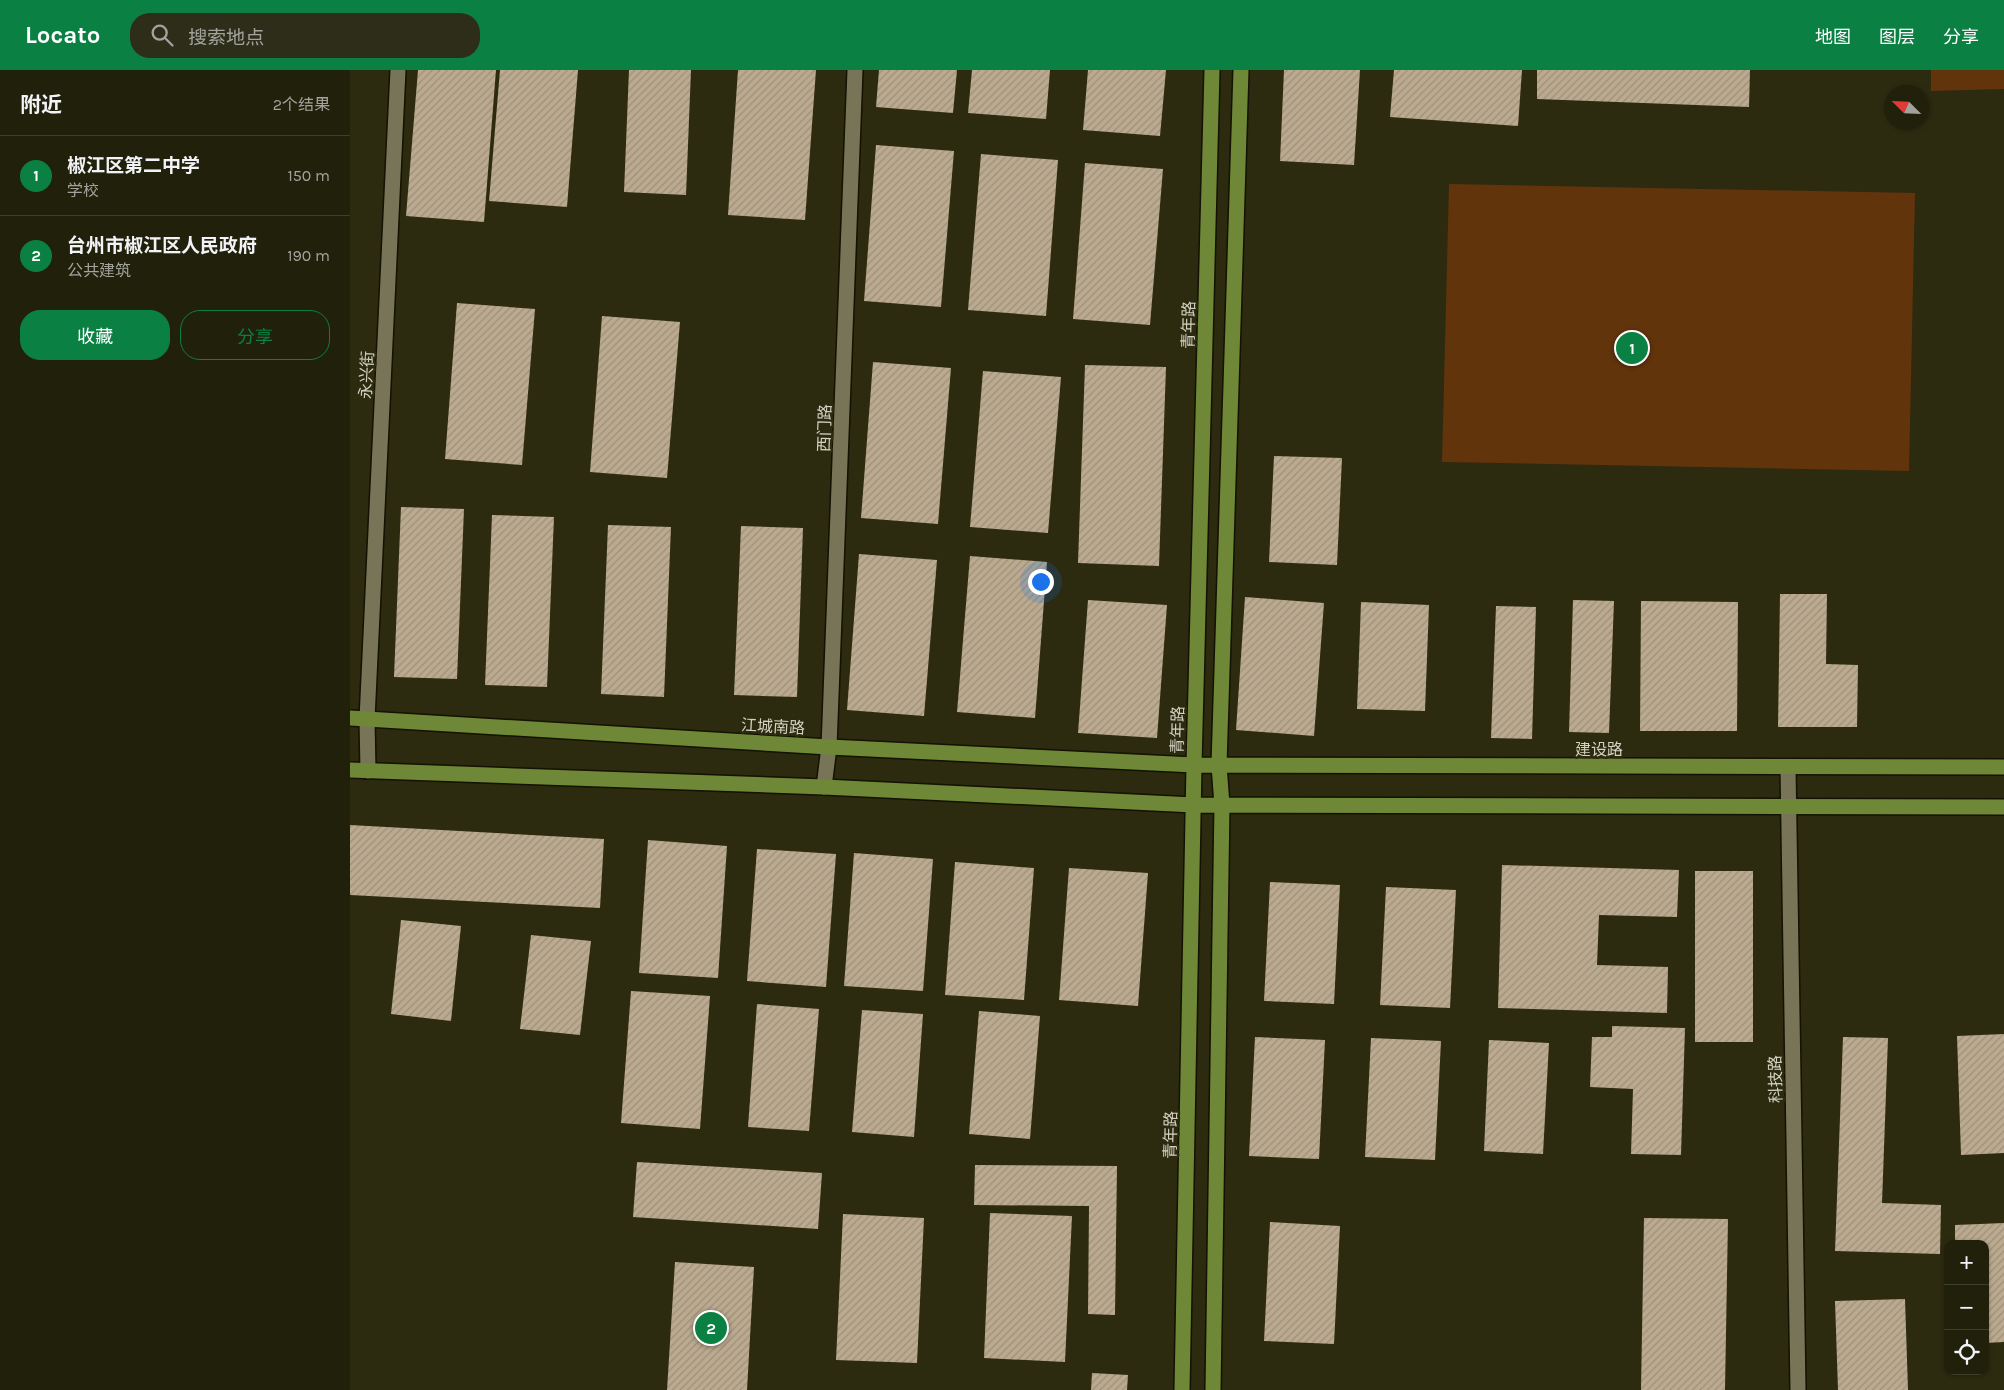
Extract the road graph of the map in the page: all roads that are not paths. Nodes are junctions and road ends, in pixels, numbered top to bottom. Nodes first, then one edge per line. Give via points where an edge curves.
1 (398, 70) edge
2 (855, 70) edge
3 (1212, 70) edge
4 (1241, 70) edge
5 (350, 718) edge
6 (367, 719) junction
7 (829, 747) junction
8 (1194, 765) junction
9 (1219, 765) junction
10 (1788, 767) junction
11 (2004, 767) edge
12 (350, 770) edge
13 (368, 771) junction
14 (824, 787) junction
15 (1194, 804) junction
16 (1222, 805) junction
17 (1789, 806) junction
18 (2004, 807) edge
19 (1182, 1390) edge
20 (1213, 1390) edge
21 (1798, 1390) edge

1 - 6 street, 永兴街
2 - 7 street, 西门路
3 - 8 main road, 青年路
4 - 9 main road
5 - 6 main road, 江城南路
6 - 7 main road, 江城南路
6 - 13 street, 永兴街
7 - 8 main road, 江城南路
7 - 14 street, 西门路
8 - 9 main road, 建设路
8 - 15 main road, 青年路
9 - 10 main road, 建设路
9 - 16 main road
10 - 11 main road, 建设路
10 - 17 street, 科技路
12 - 13 main road
13 - 14 main road
14 - 15 main road
15 - 16 main road
15 - 19 main road, 青年路
16 - 17 main road
16 - 20 main road
17 - 18 main road
17 - 21 street, 科技路

